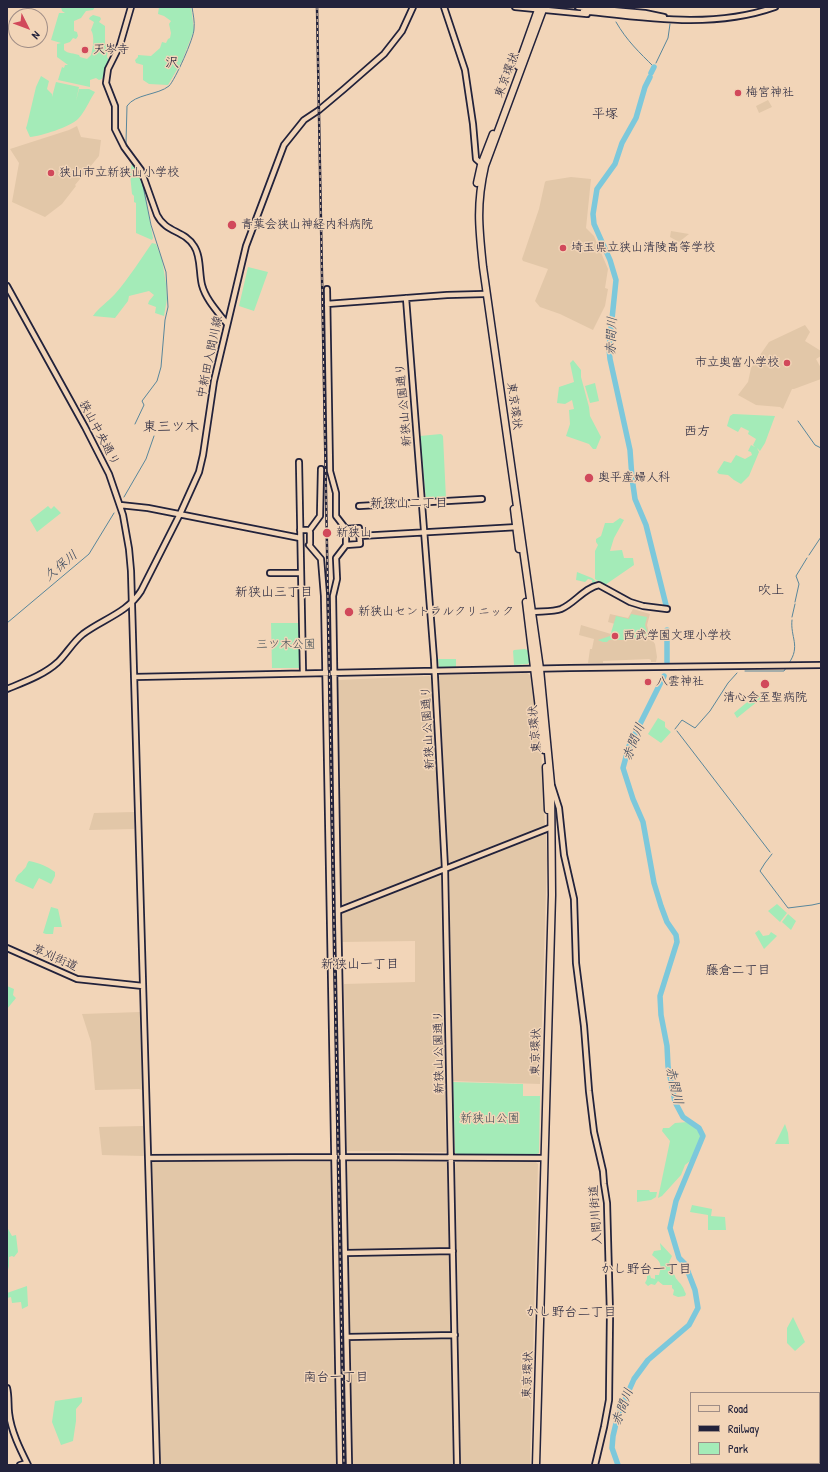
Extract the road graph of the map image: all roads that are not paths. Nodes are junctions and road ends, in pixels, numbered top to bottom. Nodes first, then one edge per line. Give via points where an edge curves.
1 (131, 7) edge
2 (413, 7) edge
3 (444, 7) edge
4 (515, 7) edge
5 (578, 7) edge
6 (776, 7) edge
7 (541, 8) edge
8 (583, 10) dead end
9 (664, 18) junction
10 (483, 166) junction
11 (7, 286) edge
12 (327, 289) dead end
13 (484, 294) junction
14 (406, 298) junction
15 (327, 304) junction
16 (227, 324) junction
17 (299, 462) dead end
18 (321, 469) dead end
19 (482, 499) dead end
20 (422, 503) junction
21 (120, 505) junction
22 (359, 506) dead end
23 (180, 514) junction
24 (518, 527) junction
25 (346, 529) junction
26 (300, 530) junction
27 (309, 531) junction
28 (424, 532) junction
29 (360, 536) junction
30 (300, 538) junction
31 (309, 545) junction
32 (346, 545) junction
33 (300, 546) junction
34 (300, 572) junction
35 (270, 573) dead end
36 (132, 603) junction
37 (667, 609) dead end
38 (532, 612) junction
39 (821, 665) edge
40 (537, 669) junction
41 (434, 671) junction
42 (303, 673) junction
43 (325, 673) junction
44 (334, 673) junction
45 (134, 677) junction
46 (7, 689) edge
47 (549, 784) junction
48 (549, 828) junction
49 (445, 869) junction
50 (338, 911) junction
51 (7, 948) edge
52 (143, 986) junction
53 (335, 1157) junction
54 (344, 1157) junction
55 (148, 1158) junction
56 (451, 1158) junction
57 (543, 1158) junction
58 (453, 1251) junction
59 (346, 1253) junction
60 (455, 1335) junction
61 (347, 1337) junction
62 (7, 1388) edge
63 (27, 1464) edge
64 (20, 1465) edge
65 (157, 1465) edge
66 (340, 1465) edge
67 (349, 1465) edge
68 (457, 1465) edge
69 (532, 1465) edge
70 (536, 1465) edge
71 (594, 1465) edge

1 - 16 street via 120,45 106,77 115,106 115,129 124,147 141,170 160,222 187,237 196,248 204,293
2 - 16 street, 中新田入間川線 via 402,31 384,54 344,90 304,120 284,145 249,236
3 - 10 street via 463,62 476,159
4 - 7 street
5 - 9 street via 645,13
6 - 9 street via 709,20
7 - 9 street via 639,19
7 - 10 highway, 東京環状
8 - 9 street
10 - 13 highway, 東京環状 via 477,186 474,214
10 - 24 highway, 東京環状 via 478,209 479,237
11 - 21 street, 狭山中央通り via 103,461
12 - 15 street
13 - 14 street
13 - 24 highway, 東京環状
14 - 15 street
14 - 20 street, 新狭山公園通り
15 - 25 street via 330,472 336,493 336,516
16 - 23 street, 中新田入間川線 via 200,469
17 - 26 street
18 - 27 street via 320,516
19 - 20 street
20 - 22 street
20 - 28 street, 新狭山公園通り
21 - 23 street
21 - 36 street, 狭山中央通り via 130,561
23 - 30 street
23 - 36 street, 中新田入間川線 via 141,592
24 - 28 street
24 - 38 highway, 東京環状
24 - 40 highway, 東京環状
25 - 29 street via 359,528
25 - 32 street
26 - 27 street
26 - 30 street
27 - 31 street
28 - 29 street
28 - 41 street, 新狭山公園通り
29 - 32 street via 360,544
30 - 33 street
31 - 33 street
31 - 43 street via 321,559
32 - 44 street via 336,558 337,579 333,596
33 - 34 street
34 - 35 street
34 - 42 street
36 - 45 street, 狭山中央通り
36 - 46 street, 中新田入間川線 via 125,610 81,635 48,670
37 - 38 street via 630,602 599,585 587,590 562,608
38 - 40 highway, 東京環状
39 - 40 street
40 - 41 street
40 - 47 highway, 東京環状
41 - 44 street
41 - 49 street, 新狭山公園通り
42 - 43 street
42 - 45 street
43 - 44 street
43 - 53 street
44 - 50 street
45 - 52 street, 狭山中央通り
47 - 48 highway, 東京環状
47 - 57 highway, 東京環状 via 552,896
47 - 71 street, 入間川街道 via 559,808 564,855 574,899 576,963 590,1102 603,1171 608,1217 609,1400
48 - 49 street
48 - 57 highway, 東京環状
49 - 50 street
49 - 56 street, 新狭山公園通り
50 - 54 street
51 - 52 street, 草刈街道 via 77,979
52 - 55 street, 狭山中央通り
53 - 54 street
53 - 55 street
53 - 66 street
54 - 56 street
54 - 59 street
55 - 65 street, 狭山中央通り
56 - 57 street
56 - 58 street, 新狭山公園通り
57 - 69 highway, 東京環状
57 - 70 highway, 東京環状
58 - 59 street
58 - 60 street, 新狭山公園通り
59 - 61 street
60 - 61 street
60 - 68 street, 新狭山公園通り
61 - 67 street
62 - 63 street via 13,1431
63 - 64 street

